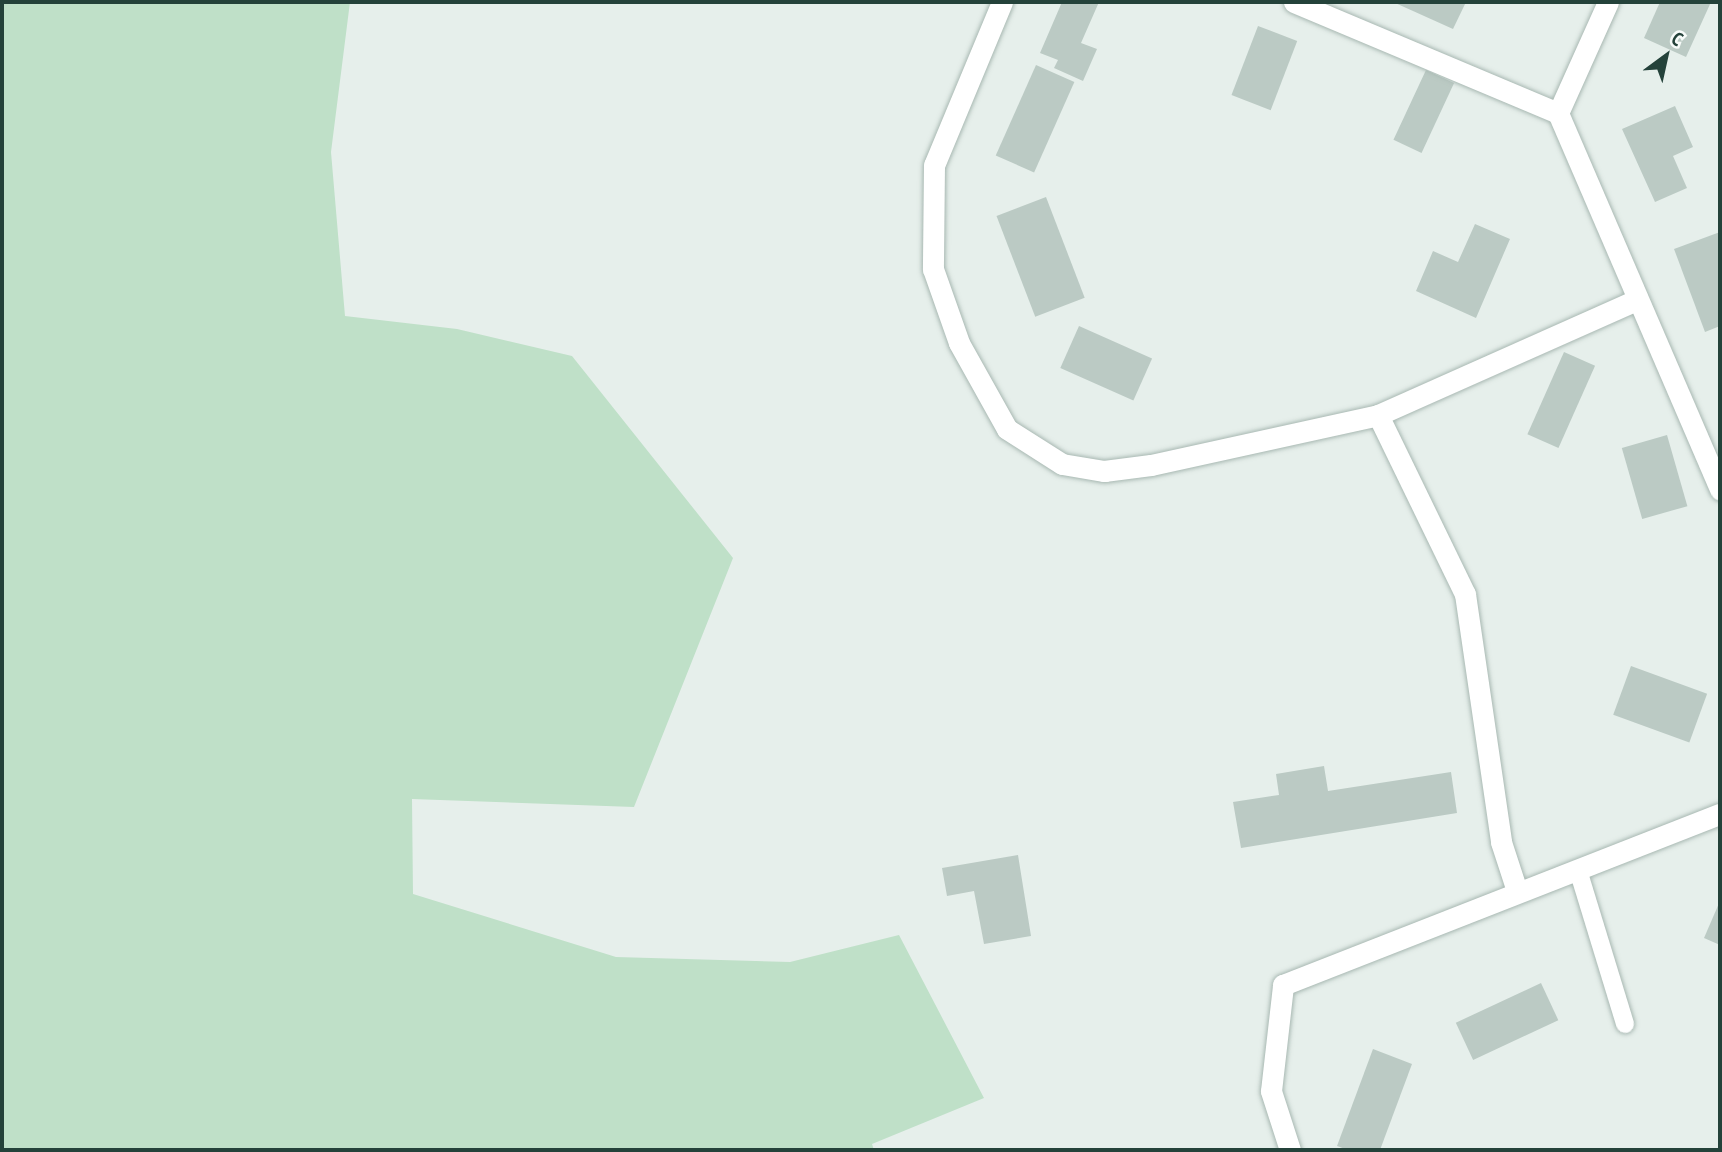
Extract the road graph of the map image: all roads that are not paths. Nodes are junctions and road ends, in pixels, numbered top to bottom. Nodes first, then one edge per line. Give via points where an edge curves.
1 (1002, 2) edge
2 (1294, 2) edge
3 (1608, 2) edge
4 (1558, 113) junction
5 (1634, 300) junction
6 (1378, 415) junction
7 (1720, 490) edge
8 (1720, 814) edge
9 (1578, 870) junction
10 (1517, 891) junction
11 (1625, 1024) dead end
12 (1290, 1150) edge

1 - 6 street via 934,165 933,270 959,343 1007,429 1062,464 1104,471
2 - 4 street
3 - 4 street
4 - 5 street
5 - 6 street
5 - 7 street
6 - 10 street via 1465,594 1501,842
8 - 9 street
9 - 10 street
9 - 11 lane
10 - 12 street via 1283,985 1271,1091

